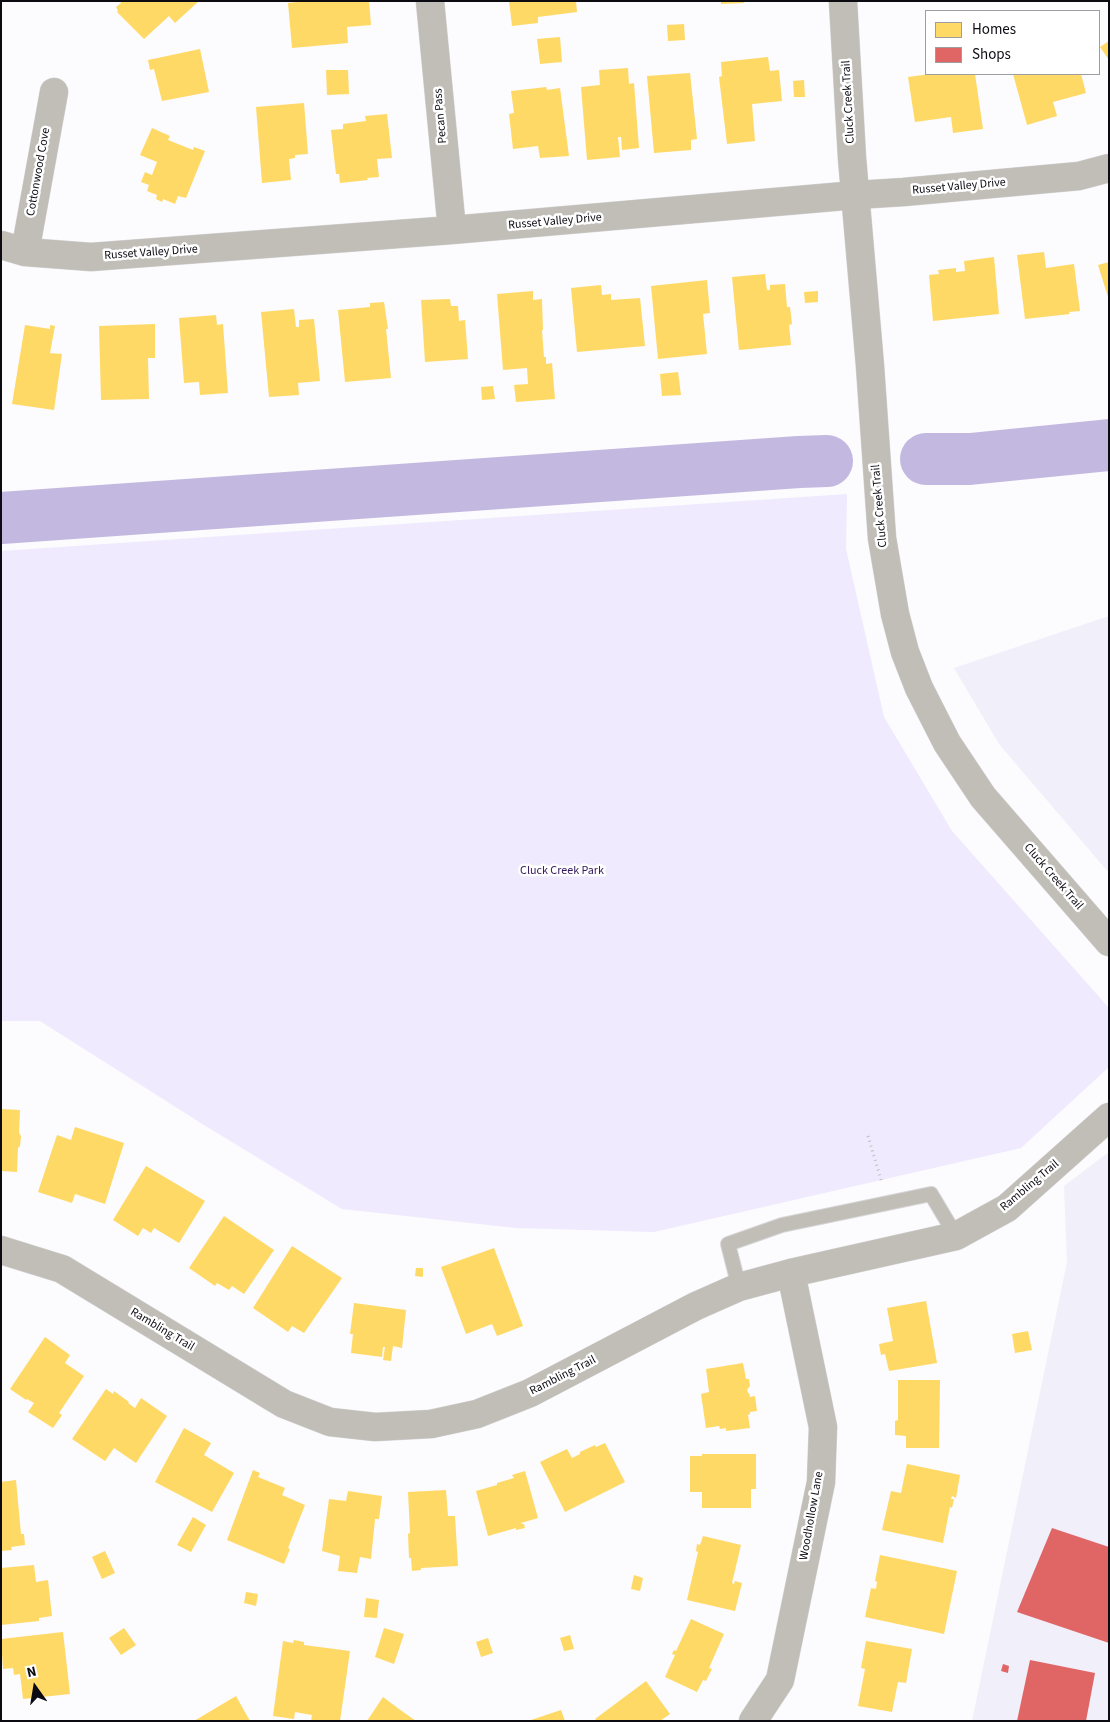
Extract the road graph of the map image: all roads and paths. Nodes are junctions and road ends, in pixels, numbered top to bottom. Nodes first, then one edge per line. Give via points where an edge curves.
1 (430, 1) edge
2 (843, 1) edge
3 (54, 92) dead end
4 (1109, 168) edge
5 (856, 195) junction
6 (452, 230) junction
7 (13, 249) edge
8 (1109, 942) edge
9 (1109, 1117) edge
10 (868, 1136) dead end
11 (888, 1203) junction
12 (956, 1236) junction
13 (1, 1250) edge
14 (790, 1274) junction
15 (739, 1287) junction
16 (753, 1721) edge

1 - 6 street, Pecan Pass
2 - 5 street, Cluck Creek Trail
3 - 7 street, Cottonwood Cove
4 - 5 street, Russet Valley Drive via 1079,176
5 - 6 street, Russet Valley Drive
5 - 8 street, Cluck Creek Trail via 882,538 905,652 947,743 983,796
6 - 7 street, Russet Valley Drive via 91,257
9 - 12 street, Rambling Trail via 1007,1208
10 - 11 path
11 - 12 lane via 931,1194
11 - 15 lane via 782,1225 728,1244
12 - 14 street, Rambling Trail
13 - 15 street, Rambling Trail via 62,1268 284,1404 330,1422 375,1427 431,1424 477,1414 530,1393 696,1306
14 - 15 street, Rambling Trail
14 - 16 street, Woodhollow Lane via 823,1428 821,1482 780,1680

